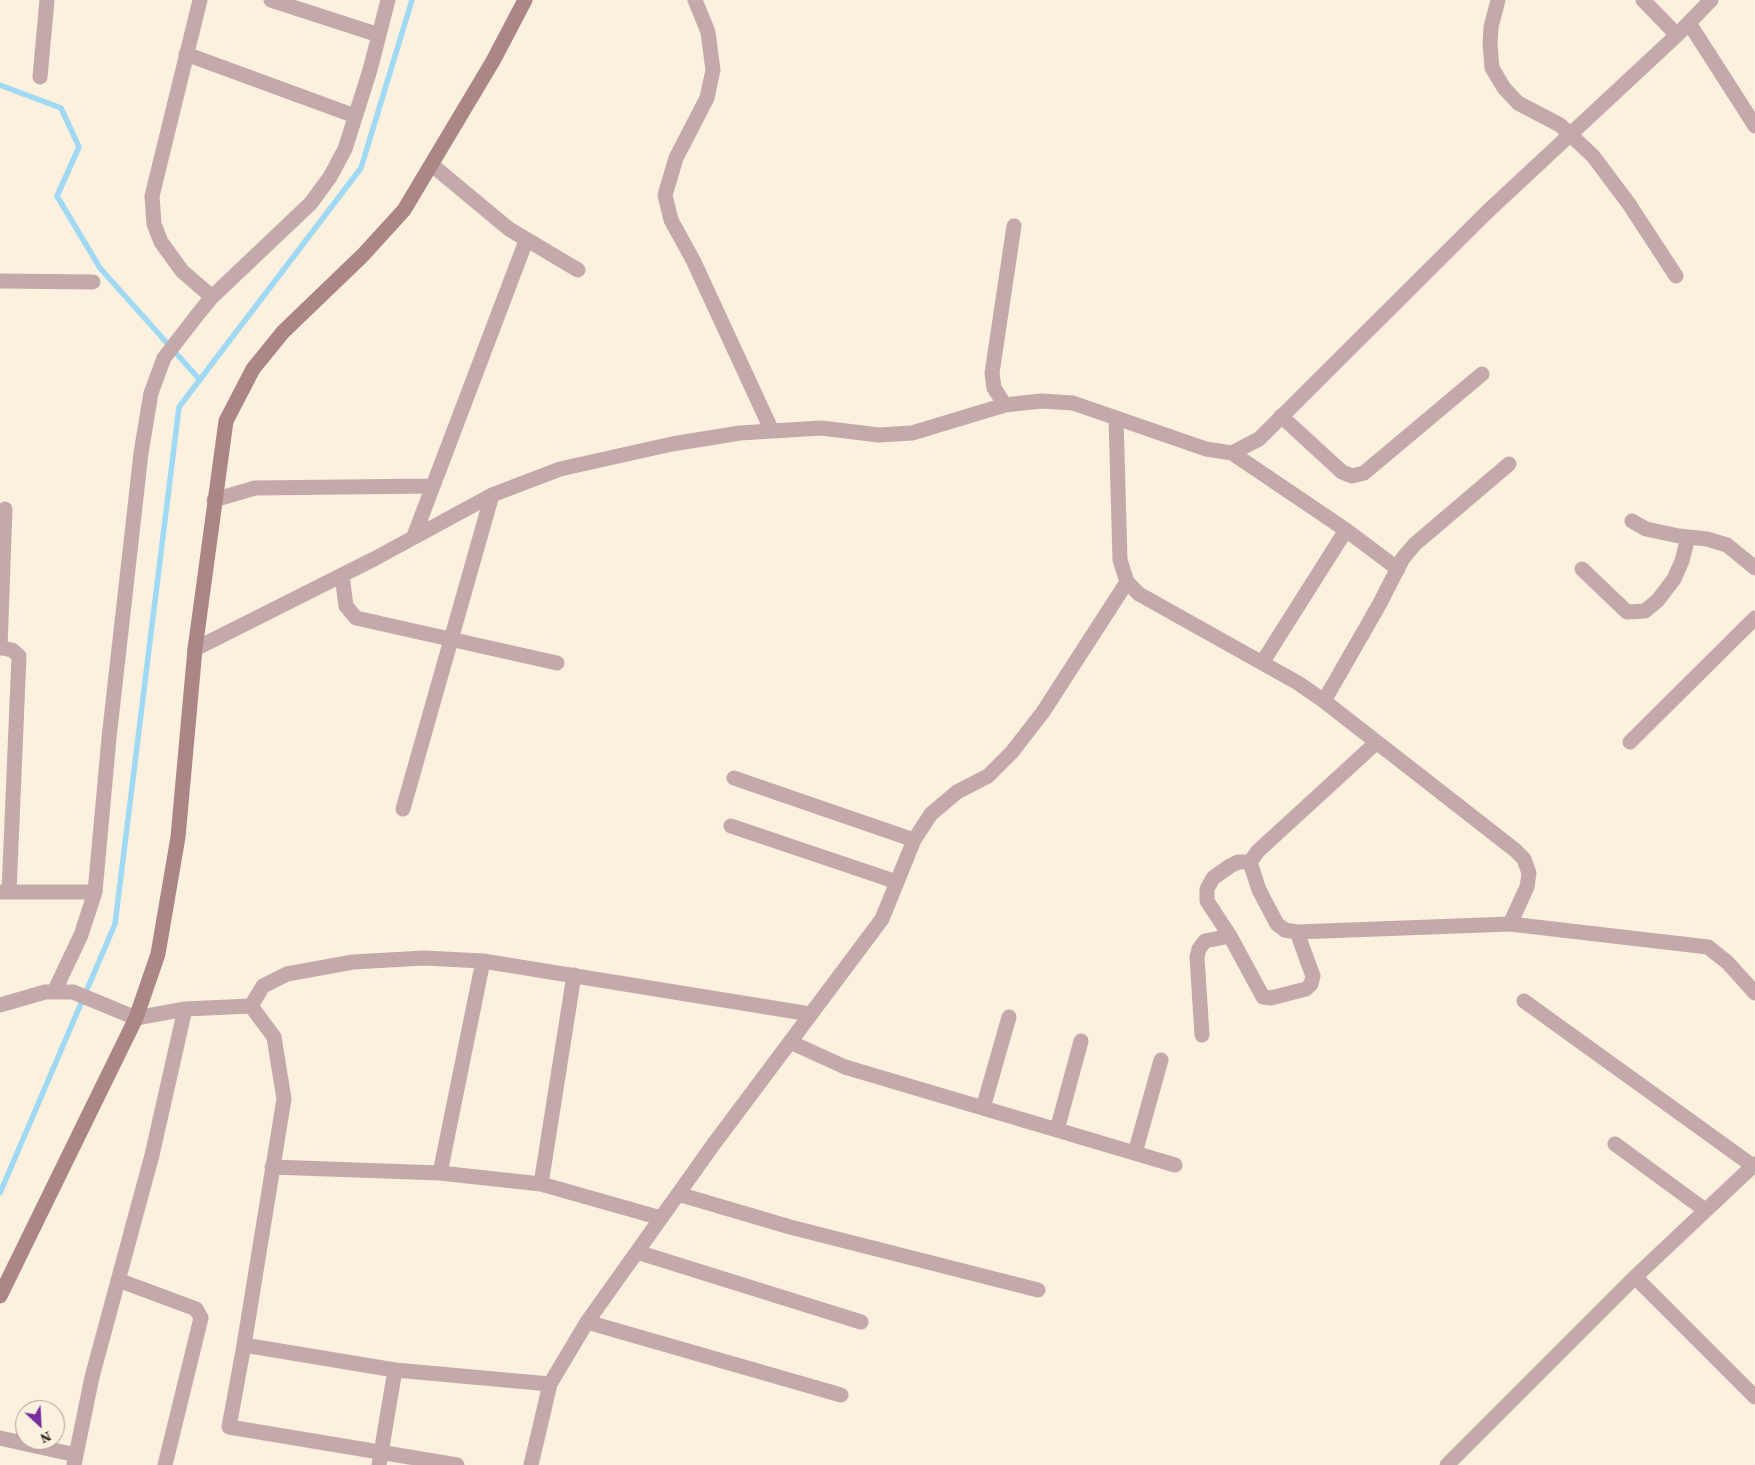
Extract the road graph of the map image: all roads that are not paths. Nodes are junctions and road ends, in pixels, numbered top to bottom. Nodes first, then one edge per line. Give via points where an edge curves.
1 (47, 0) edge
2 (200, 0) edge
3 (274, 0) edge
4 (388, 0) edge
5 (525, 0) edge
6 (695, 0) edge
7 (1498, 0) edge
8 (1643, 0) edge
9 (1711, 0) edge
10 (1689, 23) junction
11 (379, 35) junction
12 (1678, 35) junction
13 (186, 54) junction
14 (40, 77) dead end
15 (356, 116) junction
16 (1755, 126) edge
17 (1571, 133) junction
18 (432, 165) junction
19 (1014, 226) dead end
20 (526, 241) junction
21 (578, 270) dead end
22 (1676, 276) dead end
23 (0, 282) edge
24 (93, 282) dead end
25 (212, 297) junction
26 (1482, 374) dead end
27 (1005, 405) junction
28 (1281, 416) junction
29 (1116, 418) junction
30 (772, 431) junction
31 (1232, 453) junction
32 (1509, 464) dead end
33 (433, 486) junction
34 (492, 496) junction
35 (214, 500) junction
36 (5, 509) dead end
37 (1632, 521) dead end
38 (1346, 530) junction
39 (414, 536) junction
40 (1688, 537) junction
41 (1755, 568) edge
42 (1398, 569) junction
43 (1582, 569) dead end
44 (342, 575) junction
45 (1127, 582) junction
46 (1755, 618) edge
47 (452, 639) junction
48 (1, 648) edge
49 (195, 649) junction
50 (1262, 663) junction
51 (557, 664) dead end
52 (1328, 704) junction
53 (1377, 742) junction
54 (1630, 742) dead end
55 (8, 756) edge
56 (734, 778) dead end
57 (403, 809) dead end
58 (730, 826) dead end
59 (914, 840) junction
60 (1250, 862) junction
61 (897, 882) junction
62 (5, 892) edge
63 (95, 892) junction
64 (1510, 924) junction
65 (1298, 932) junction
66 (1230, 936) junction
67 (483, 961) junction
68 (574, 976) junction
69 (54, 992) junction
70 (1755, 993) edge
71 (1524, 1001) dead end
72 (0, 1005) edge
73 (251, 1006) junction
74 (185, 1009) junction
75 (810, 1014) junction
76 (132, 1016) junction
77 (1009, 1017) dead end
78 (1202, 1036) dead end
79 (1081, 1041) dead end
80 (790, 1042) junction
81 (1161, 1060) dead end
82 (983, 1108) junction
83 (1057, 1130) junction
84 (1615, 1144) dead end
85 (1135, 1153) junction
86 (1175, 1164) dead end
87 (1754, 1165) edge
88 (272, 1168) junction
89 (440, 1173) junction
90 (541, 1184) junction
91 (678, 1194) junction
92 (1705, 1210) junction
93 (661, 1218) junction
94 (637, 1252) junction
95 (1635, 1277) junction
96 (118, 1280) junction
97 (1038, 1290) dead end
98 (0, 1296) edge
99 (587, 1322) junction
100 (861, 1322) dead end
101 (244, 1345) junction
102 (395, 1370) junction
103 (550, 1384) junction
104 (841, 1395) dead end
105 (1755, 1397) edge
106 (0, 1438) edge
107 (380, 1459) edge
108 (75, 1460) edge
109 (165, 1465) edge
110 (457, 1465) edge
111 (530, 1465) edge
112 (1447, 1465) edge

1 - 14 street
2 - 13 street
3 - 11 street
4 - 11 street
5 - 18 street via 493,62
6 - 30 street via 708,32 713,70 707,98 676,158 665,195 671,220 693,260
7 - 17 street via 1491,27 1492,68 1518,103
8 - 12 street
9 - 10 street
10 - 12 street
10 - 16 street
11 - 15 street
12 - 17 street
13 - 15 street
13 - 25 street via 152,196 154,224 161,242 182,271
15 - 25 street via 345,149 311,204
17 - 22 street via 1629,204
17 - 28 street
18 - 20 street
18 - 35 street via 404,210 363,255 283,332 252,369 226,421
19 - 27 street via 992,372 994,388
20 - 21 street
20 - 33 street
23 - 24 street
25 - 63 street via 164,358 151,393 141,453 109,738
26 - 28 street via 1364,473 1352,476 1342,472
27 - 29 street via 1073,403
27 - 30 street via 912,433 879,435 822,428
28 - 31 street via 1259,439
29 - 31 street via 1206,449
29 - 45 street via 1120,560
30 - 34 street via 740,433 615,456 560,469
31 - 38 street
32 - 42 street via 1415,544
33 - 35 street via 255,488
33 - 39 street
34 - 39 street
34 - 47 street
35 - 49 street
36 - 48 street
37 - 40 street via 1646,529
38 - 42 street
38 - 50 street
39 - 44 street
40 - 41 street via 1727,545
40 - 43 street via 1674,578 1658,600 1644,611 1628,612
42 - 52 street
44 - 47 street via 346,606 356,618
44 - 49 street
45 - 50 street via 1139,594
45 - 59 street via 1043,712 1012,752 988,776 957,792 931,814
46 - 54 street
47 - 51 street
47 - 57 street
48 - 55 street via 12,650 19,656
49 - 76 street via 178,837 158,954
50 - 52 street
52 - 53 street
53 - 60 street via 1258,851
53 - 64 street via 1524,859 1529,873 1527,887
55 - 62 street
56 - 59 street
58 - 61 street
59 - 61 street
60 - 65 street via 1259,890 1277,924 1285,930
60 - 66 street via 1230,866 1213,878 1207,889 1208,900
61 - 75 street via 882,919
62 - 63 street
63 - 69 street via 81,935
64 - 65 street
64 - 70 street via 1708,947 1727,962
65 - 66 street via 1310,968 1311,984 1306,989 1272,998 1263,997
66 - 78 street via 1205,942 1199,948
67 - 68 street
67 - 73 street via 424,958 327,966 286,974 263,986
67 - 89 street
68 - 75 street
68 - 90 street
69 - 72 street
69 - 76 street via 73,992
71 - 87 street
73 - 74 street
73 - 88 street via 274,1037 284,1099
74 - 76 street
74 - 96 street via 152,1155
75 - 80 street
76 - 98 street
77 - 82 street
79 - 83 street
80 - 82 street via 846,1067
80 - 91 street
81 - 85 street
82 - 83 street
83 - 85 street
84 - 92 street
85 - 86 street
87 - 92 street
88 - 89 street
88 - 101 street
89 - 90 street
90 - 93 street
91 - 93 street
91 - 97 street
92 - 95 street
93 - 94 street
94 - 99 street
94 - 100 street
95 - 105 street
95 - 112 street
96 - 108 street via 92,1377
96 - 109 street via 196,1309 201,1318
99 - 103 street
99 - 104 street
101 - 102 street
101 - 107 street via 228,1427
102 - 103 street
102 - 107 street
103 - 111 street
106 - 108 street
107 - 110 street

